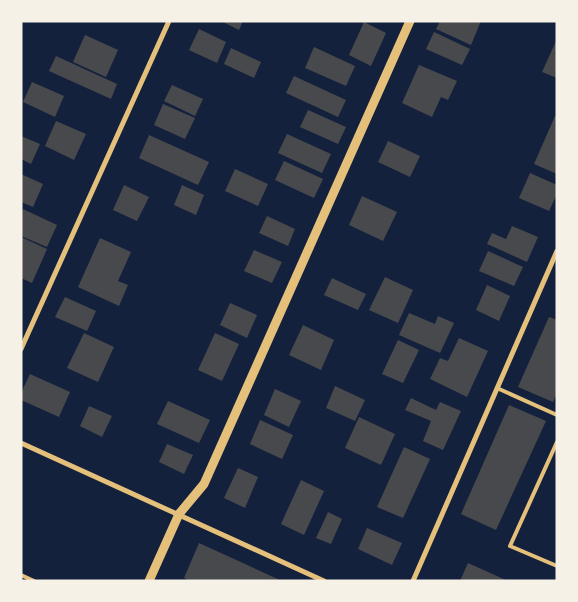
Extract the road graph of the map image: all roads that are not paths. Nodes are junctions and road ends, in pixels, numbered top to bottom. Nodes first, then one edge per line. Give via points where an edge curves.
1 (169, 21) edge
2 (410, 21) edge
3 (557, 251) edge
4 (21, 349) edge
5 (497, 388) junction
6 (557, 415) edge
7 (557, 442) edge
8 (21, 443) edge
9 (179, 514) junction
10 (557, 566) edge
11 (21, 576) edge
12 (34, 581) edge
13 (150, 581) edge
14 (324, 581) edge
15 (413, 581) edge

1 - 4 street
2 - 9 street via 204,484
3 - 5 street
5 - 6 lane
5 - 15 street
7 - 10 lane via 510,546
8 - 9 street
9 - 13 street
9 - 14 street
11 - 12 lane

